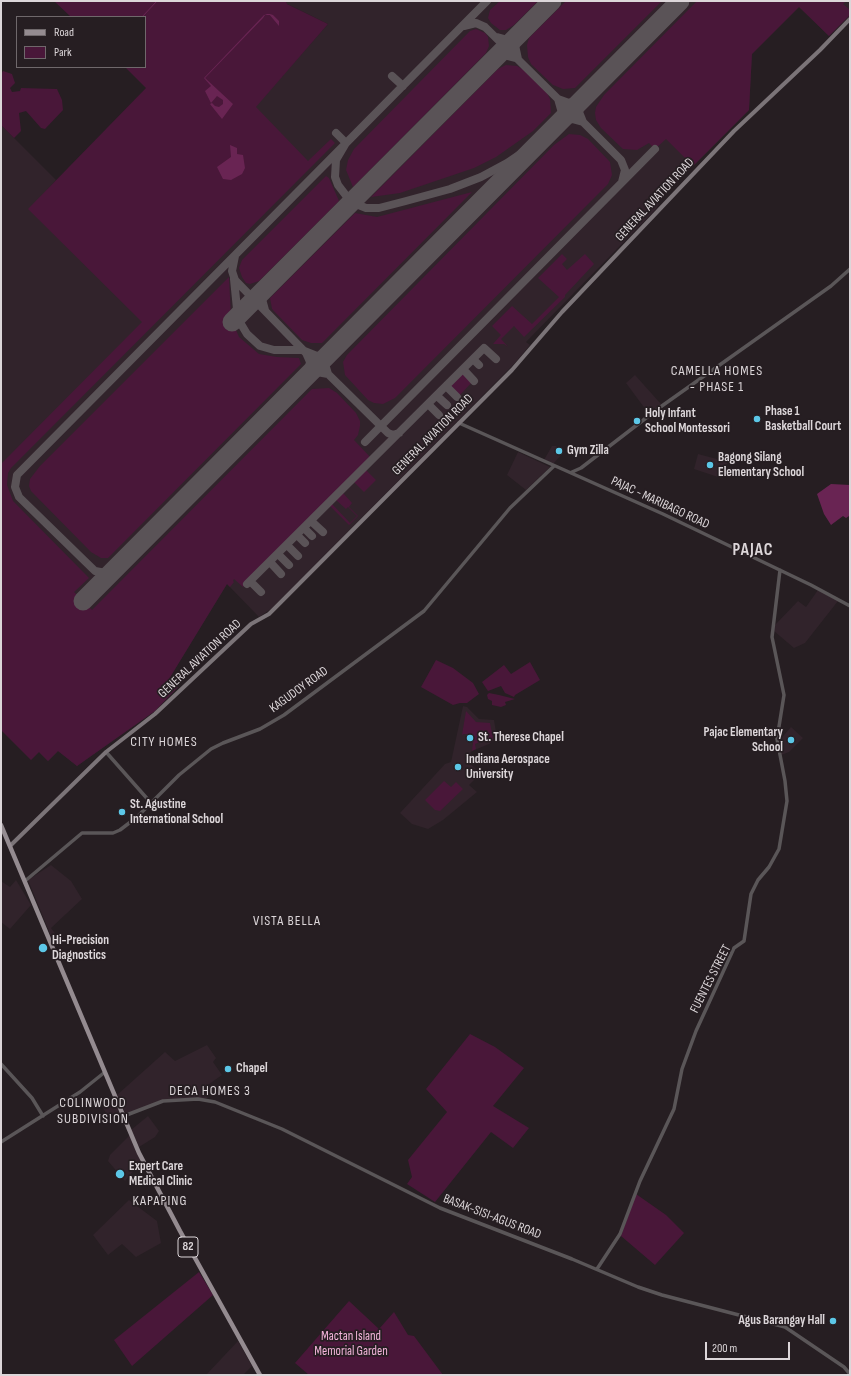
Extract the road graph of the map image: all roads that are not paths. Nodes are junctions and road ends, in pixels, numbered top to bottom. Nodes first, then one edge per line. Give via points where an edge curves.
1 (850, 19) edge
2 (850, 269) edge
3 (459, 423) junction
4 (554, 466) junction
5 (581, 468) junction
6 (571, 472) junction
7 (580, 476) junction
8 (780, 570) junction
9 (850, 606) edge
10 (106, 752) junction
11 (151, 804) junction
12 (1, 825) edge
13 (11, 845) junction
14 (25, 881) junction
15 (1, 1064) edge
16 (105, 1072) junction
17 (43, 1116) junction
18 (124, 1116) junction
19 (1, 1142) edge
20 (597, 1269) junction
21 (850, 1374) edge
22 (260, 1375) edge

1 - 3 main road, GENERAL AVIATION ROAD via 734,130 516,366
2 - 5 street via 831,286 659,408
3 - 4 street, PAJAC - MARIBAGO ROAD
3 - 10 main road, GENERAL AVIATION ROAD via 269,614 251,624 155,714
4 - 6 street, PAJAC - MARIBAGO ROAD
4 - 11 street, KAGUDOY ROAD via 510,508 424,611 289,712 260,729 211,749 179,775
5 - 6 street
5 - 7 street
6 - 7 street, PAJAC - MARIBAGO ROAD
7 - 8 street, PAJAC - MARIBAGO ROAD
8 - 9 street, PAJAC - MARIBAGO ROAD
8 - 20 street, FUENTES STREET via 772,637 784,695 777,739 787,801 779,849 751,894 744,941 734,948 696,1031 682,1069 674,1109 648,1163 620,1234
10 - 11 street
10 - 13 main road, GENERAL AVIATION ROAD
11 - 14 street, KAGUDOY ROAD via 113,833 82,833
12 - 13 main road, 82
13 - 14 main road, 82
14 - 16 main road, 82
15 - 17 street via 32,1098
16 - 17 street
16 - 18 main road, 82 via 113,1085
17 - 19 street
18 - 20 street, BASAK-SISI-AGUS ROAD via 163,1101 198,1099 215,1102 282,1129 440,1208
18 - 22 main road, 82 via 154,1184
20 - 21 street, BASAK-SISI-AGUS ROAD via 662,1295 785,1327 844,1367

